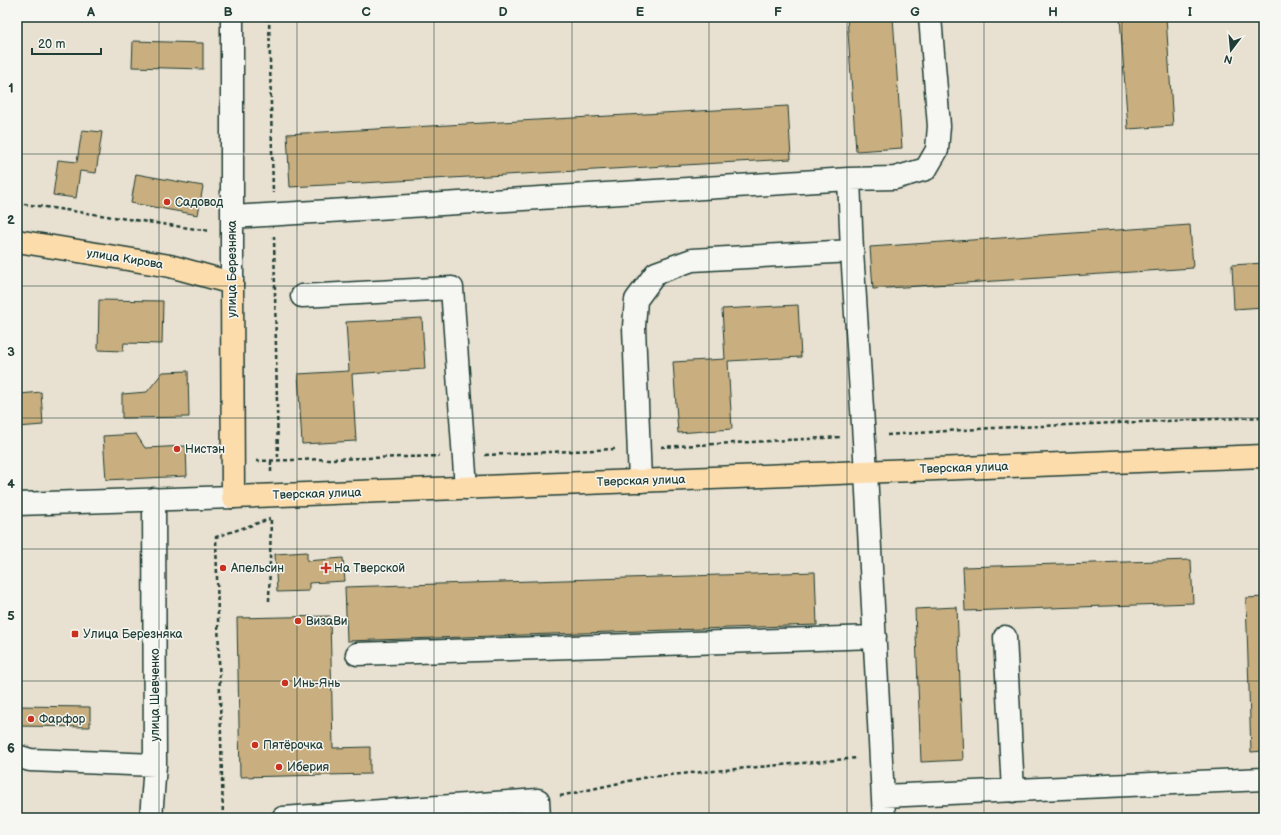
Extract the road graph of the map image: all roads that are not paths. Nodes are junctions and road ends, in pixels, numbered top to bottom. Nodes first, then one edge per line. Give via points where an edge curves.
1 (232, 17) edge
2 (930, 17) edge
3 (849, 179) junction
4 (232, 224) junction
5 (17, 241) edge
6 (852, 252) junction
7 (232, 283) junction
8 (302, 296) dead end
9 (1264, 456) edge
10 (866, 472) junction
11 (640, 481) junction
12 (466, 488) junction
13 (233, 497) junction
14 (154, 499) junction
15 (17, 504) edge
16 (875, 637) junction
17 (1005, 637) dead end
18 (358, 654) dead end
19 (17, 756) edge
20 (155, 764) junction
21 (1264, 779) edge
22 (1013, 790) junction
23 (883, 796) junction
24 (538, 809) edge
25 (151, 818) edge
26 (283, 818) edge
27 (884, 818) edge

1 - 4 street, улица Березняка
2 - 3 street via 939,126 937,150 926,169 895,178
3 - 4 street
3 - 6 street
4 - 7 street, улица Березняка
5 - 7 main road, улица Кирова via 170,266
6 - 10 street
6 - 11 street via 692,260 656,273 636,300 634,327
7 - 13 main road, улица Березняка
8 - 12 street via 452,288
9 - 10 main road, Тверская улица
10 - 11 main road, Тверская улица
10 - 16 street
11 - 12 main road, Тверская улица
12 - 13 main road, Тверская улица
13 - 14 street, Тверская улица
14 - 15 street, Тверская улица
14 - 20 street, улица Шевченко
16 - 18 street
16 - 23 street
17 - 22 street
19 - 20 street via 30,760
20 - 25 street, улица Шевченко
21 - 22 street
22 - 23 street
23 - 27 street
24 - 26 street

